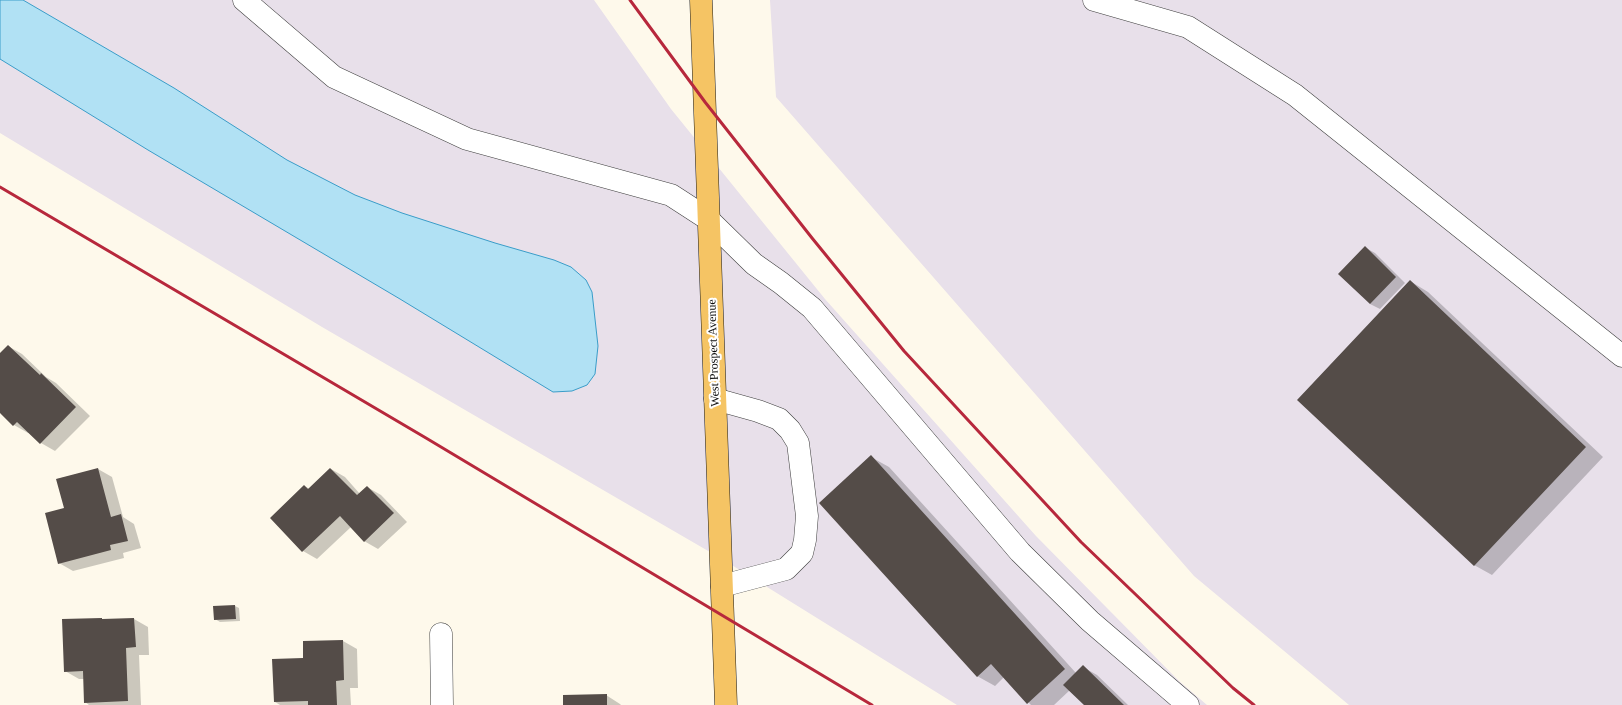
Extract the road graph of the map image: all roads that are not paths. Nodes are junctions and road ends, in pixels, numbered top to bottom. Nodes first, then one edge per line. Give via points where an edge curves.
1 (244, 0) edge
2 (701, 0) edge
3 (1094, 0) edge
4 (708, 220) junction
5 (1622, 356) edge
6 (715, 399) junction
7 (722, 586) junction
8 (441, 634) dead end
9 (442, 705) edge
10 (726, 705) edge
11 (1188, 705) edge

1 - 4 street via 334,77 467,139 671,195
2 - 4 main road, West Prospect Avenue
3 - 5 street via 1188,26 1295,95
4 - 6 main road, West Prospect Avenue
4 - 11 street via 754,264 812,308 1020,552 1090,621
6 - 7 main road, West Prospect Avenue
6 - 7 street via 779,419 790,430 798,444 807,516 802,553 786,569
7 - 10 main road, West Prospect Avenue
8 - 9 street

